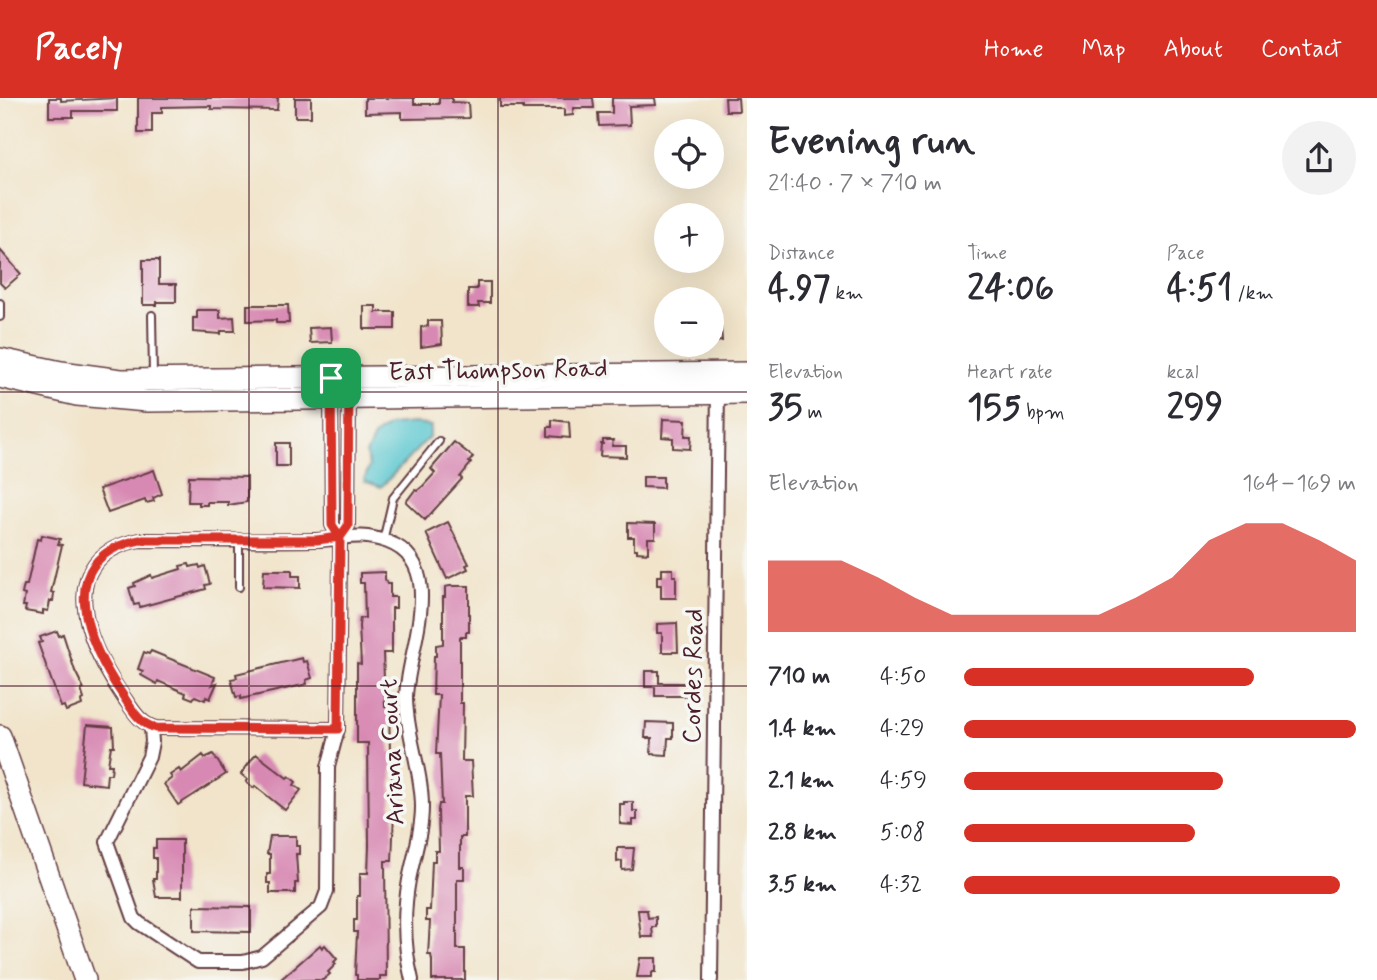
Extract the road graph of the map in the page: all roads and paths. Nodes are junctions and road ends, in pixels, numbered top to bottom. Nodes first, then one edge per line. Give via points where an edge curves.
1 (0, 303) edge
2 (152, 314) dead end
3 (0, 317) edge
4 (0, 359) edge
5 (747, 373) edge
6 (0, 377) edge
7 (340, 378) junction
8 (153, 380) junction
9 (718, 384) junction
10 (747, 393) edge
11 (340, 399) junction
12 (439, 442) dead end
13 (340, 537) junction
14 (239, 540) junction
15 (383, 541) junction
16 (239, 587) dead end
17 (151, 727) junction
18 (338, 729) junction
19 (0, 736) edge
20 (85, 980) edge
21 (412, 980) edge
22 (712, 980) edge

1 - 3 lane
2 - 8 lane
4 - 8 main road, East Thompson Road via 97,378
5 - 9 main road, East Thompson Road
6 - 11 main road, East Thompson Road via 100,399
7 - 8 main road, East Thompson Road
7 - 9 main road, East Thompson Road
7 - 11 street
7 - 11 street
9 - 10 main road, East Thompson Road
9 - 11 main road, East Thompson Road
9 - 22 street, Cordes Road
11 - 13 street via 332,525
12 - 15 lane via 393,498
13 - 14 street, Ariana Court
13 - 15 street, Ariana Court via 359,535
13 - 18 street
14 - 16 lane
14 - 17 street, Ariana Court via 140,540 120,545 92,567 84,586 83,606 106,670 140,720
15 - 21 street, Ariana Court via 411,560 421,588 406,695 422,804 406,908
17 - 18 street
17 - 18 street via 149,757 107,842 129,907 139,923 193,960 243,962 262,957 325,900 328,766
19 - 20 main road

